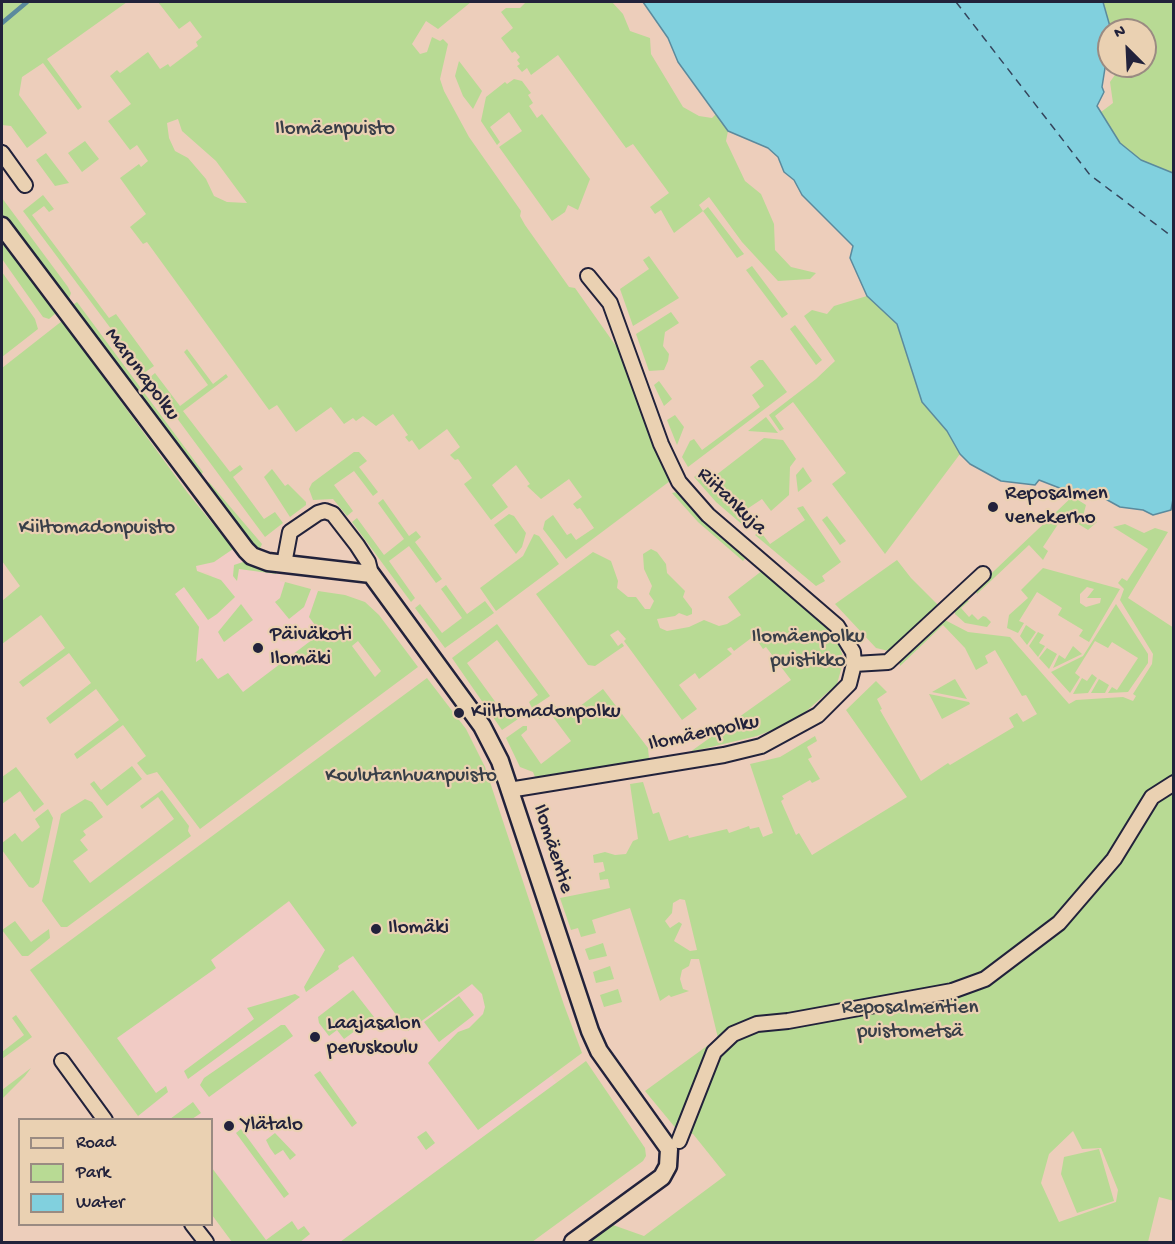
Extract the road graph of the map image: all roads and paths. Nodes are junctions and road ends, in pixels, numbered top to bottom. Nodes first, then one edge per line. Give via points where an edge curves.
1 (2, 153) edge
2 (25, 185) dead end
3 (2, 226) edge
4 (588, 276) dead end
5 (284, 564) junction
6 (371, 574) junction
7 (983, 574) dead end
8 (854, 664) junction
9 (1173, 783) edge
10 (509, 790) junction
11 (62, 1061) dead end
12 (104, 1118) edge
13 (674, 1145) junction
14 (194, 1226) edge
15 (206, 1242) edge
16 (573, 1242) edge

1 - 2 street
3 - 5 street, Marunapolku via 246,550 259,560
4 - 8 street, Riitankuja via 610,303 680,482 708,515 837,626 853,652
5 - 6 street
5 - 6 street, Ilomäentie via 290,532 325,511 333,514 357,545
6 - 10 street, Ilomäentie via 482,726
7 - 8 street via 888,662
8 - 10 street, Ilomäenpolku via 849,684 818,715 761,746
9 - 13 street via 1152,796 1114,859 1059,923 985,979 952,991 756,1024 733,1034 714,1053
10 - 13 street, Ilomäentie via 599,1051
11 - 12 street
13 - 16 street via 662,1177
14 - 15 street

